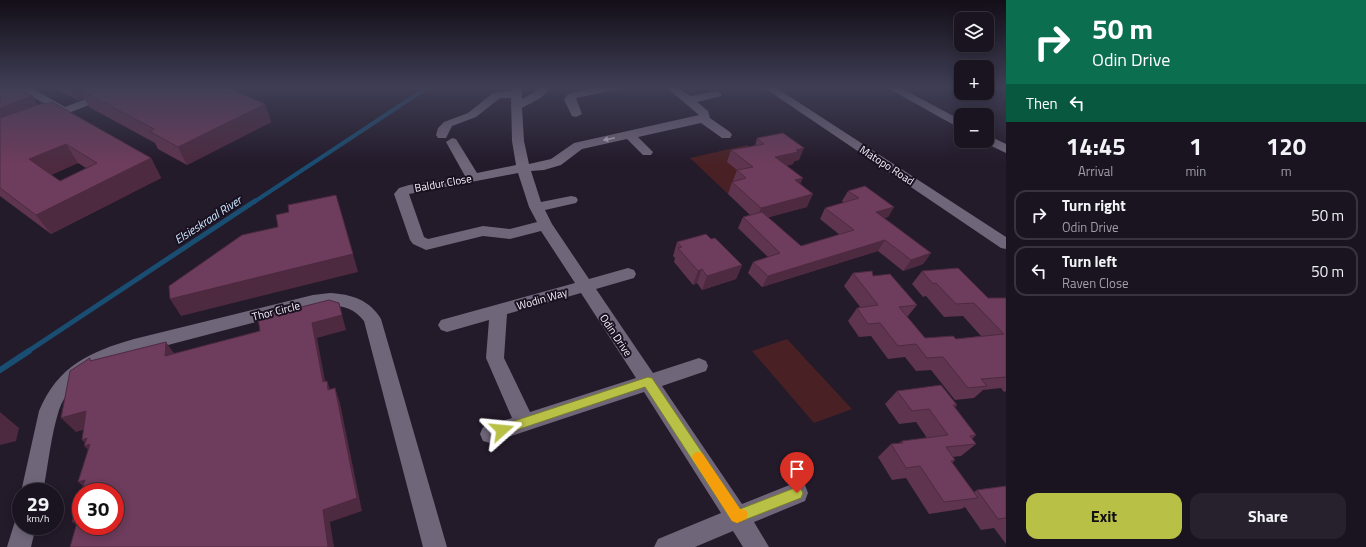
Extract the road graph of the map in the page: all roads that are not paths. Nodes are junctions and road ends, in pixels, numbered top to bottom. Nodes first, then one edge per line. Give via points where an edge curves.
1 (63, 113) edge
2 (475, 113) edge
3 (517, 113) edge
4 (702, 113) edge
5 (807, 113) edge
6 (938, 113) edge
7 (703, 119) junction
8 (954, 121) edge
9 (36, 123) edge
10 (630, 135) junction
11 (726, 135) dead end
12 (994, 143) edge
13 (1006, 149) edge
14 (647, 152) dead end
15 (523, 168) junction
16 (473, 178) junction
17 (571, 200) dead end
18 (536, 207) junction
19 (545, 225) junction
20 (1006, 244) edge
21 (628, 274) dead end
22 (584, 287) junction
23 (500, 311) junction
24 (447, 325) dead end
25 (699, 366) dead end
26 (648, 382) junction
27 (524, 422) junction
28 (490, 434) dead end
29 (34, 483) edge
30 (797, 493) dead end
31 (737, 516) junction
32 (22, 535) edge
33 (20, 547) edge
34 (435, 547) edge
35 (666, 547) edge
36 (757, 547) edge

1 - 9 street
2 - 16 street via 444,128 447,138
3 - 15 street, Odin Drive via 517,135
4 - 7 street
5 - 20 street, Matopo Road
6 - 8 street
7 - 10 street, Baldur Close
7 - 11 street
10 - 14 street
10 -> 15 street, Baldur Close via 578,146 556,162
12 - 13 street
15 - 16 street, Baldur Close
15 - 18 street, Odin Drive
16 - 19 street, Baldur Close via 414,188 401,194 421,243 432,244 483,232 510,234
17 - 18 street
18 - 19 street, Odin Drive
19 - 22 street, Odin Drive
21 - 22 street, Wodin Way
22 - 23 street, Wodin Way
22 - 26 street, Odin Drive
23 - 24 street, Wodin Way
23 - 27 street via 495,358
25 - 26 street
26 - 27 street
26 - 31 street, Odin Drive
27 - 28 street
29 - 34 street, Thor Circle via 49,411 54,400 69,380 92,363 105,356 141,345 313,301 345,300 361,307 372,319
30 - 31 street
31 - 35 street
31 - 36 street, Odin Drive
32 - 33 street

